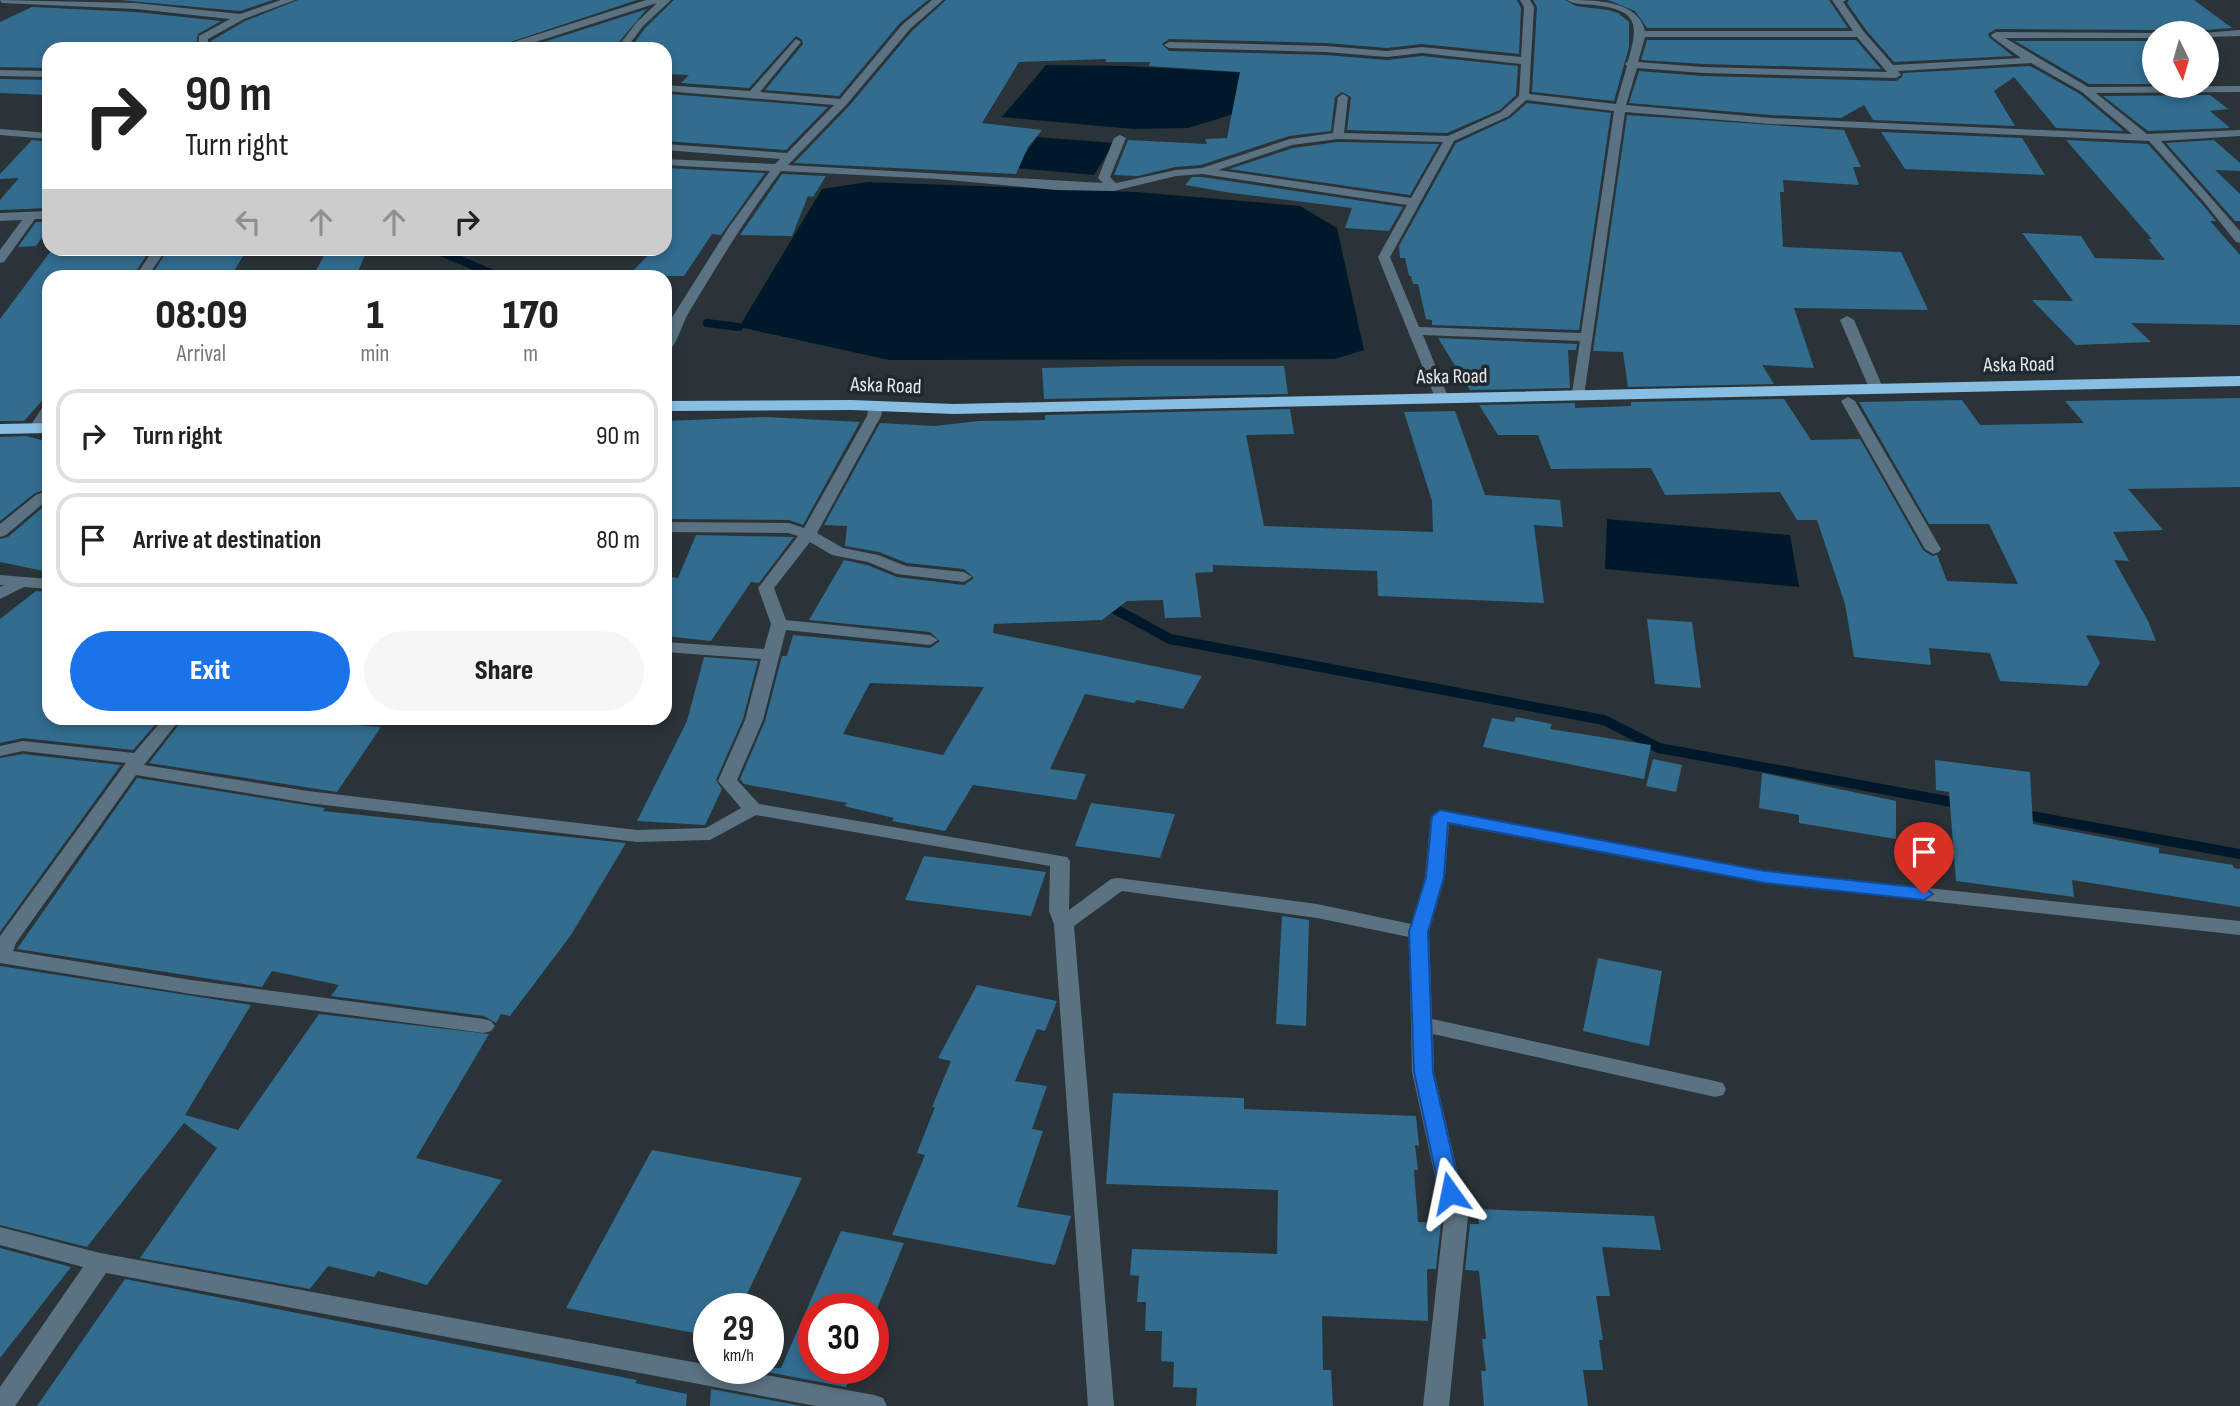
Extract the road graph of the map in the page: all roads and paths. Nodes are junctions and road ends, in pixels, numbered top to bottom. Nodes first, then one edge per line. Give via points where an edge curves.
1 (2, 0) edge
2 (290, 0) edge
3 (659, 0) edge
4 (666, 0) edge
5 (938, 0) edge
6 (1525, 0) edge
7 (1572, 0) edge
8 (1840, 0) edge
9 (241, 17) junction
10 (1641, 33) junction
11 (2240, 33) edge
12 (1860, 34) junction
13 (2219, 34) edge
14 (2142, 35) edge
15 (203, 42) edge
16 (529, 42) edge
17 (626, 42) edge
18 (796, 42) dead end
19 (1169, 45) dead end
20 (2032, 60) junction
21 (1526, 61) junction
22 (1630, 64) junction
23 (1891, 68) junction
24 (0, 73) edge
25 (42, 74) edge
26 (672, 88) edge
27 (2240, 89) edge
28 (2085, 90) junction
29 (754, 93) junction
30 (1343, 97) dead end
31 (1524, 97) junction
32 (843, 102) junction
33 (1620, 108) junction
34 (0, 132) edge
35 (2240, 133) edge
36 (42, 135) edge
37 (1338, 136) junction
38 (1120, 138) dead end
39 (2147, 138) junction
40 (1450, 139) junction
41 (672, 148) edge
42 (787, 156) junction
43 (672, 163) edge
44 (776, 170) junction
45 (1202, 171) junction
46 (1114, 187) junction
47 (1414, 202) junction
48 (42, 215) edge
49 (31, 216) junction
50 (0, 217) edge
51 (2240, 239) edge
52 (0, 259) edge
53 (1847, 320) dead end
54 (1415, 331) junction
55 (672, 334) edge
56 (1586, 337) junction
57 (2240, 381) edge
58 (1876, 387) junction
59 (2240, 392) edge
60 (1441, 397) junction
61 (1579, 399) junction
62 (1848, 401) junction
63 (672, 406) edge
64 (875, 411) junction
65 (672, 415) edge
66 (0, 416) edge
67 (42, 419) edge
68 (42, 420) edge
69 (0, 429) edge
70 (41, 498) dead end
71 (672, 527) edge
72 (0, 532) edge
73 (808, 534) junction
74 (1933, 549) dead end
75 (964, 576) dead end
76 (0, 580) edge
77 (21, 582) junction
78 (42, 584) edge
79 (0, 594) edge
80 (779, 624) junction
81 (930, 640) dead end
82 (672, 648) edge
83 (773, 655) junction
84 (167, 725) edge
85 (0, 751) edge
86 (134, 764) junction
87 (753, 809) junction
88 (1064, 924) junction
89 (2240, 928) edge
90 (1419, 932) junction
91 (0, 956) edge
92 (1422, 1025) junction
93 (484, 1026) dead end
94 (1715, 1089) dead end
95 (0, 1236) edge
96 (100, 1262) junction
97 (1, 1406) edge
98 (874, 1406) edge
99 (1101, 1406) edge
100 (1436, 1406) edge

1 - 9 street via 136,6
2 - 9 street
3 - 16 street
4 - 17 street
5 - 32 street via 906,27
6 - 21 street via 1529,7
7 - 10 street via 1625,8 1637,19
8 - 12 street
9 - 15 street
10 - 12 street
10 - 22 street
11 - 13 street
12 - 23 street
14 - 20 street via 1996,35
18 - 29 street
19 - 21 street via 1407,54 1422,50
20 - 23 street
20 - 28 street
21 - 31 street
22 - 23 street via 1896,75
22 - 33 street
24 - 25 street
26 - 29 street
27 - 28 street
28 - 39 street
29 - 32 street
30 - 37 street
31 - 33 street
31 - 40 street via 1505,114
32 - 42 street
33 - 39 street via 1771,121
33 - 56 street
34 - 36 street
35 - 39 street
37 - 40 street
37 - 45 street via 1290,142
38 - 46 street via 1104,178
39 - 51 street via 2208,199
40 - 47 street
41 - 42 street
42 - 44 street
43 - 44 street
44 - 46 street
44 - 55 street via 735,227
45 - 46 street
45 - 47 street
47 - 54 street via 1384,257
48 - 49 street
49 - 50 street
49 - 52 street
53 - 58 street
54 - 56 street
54 - 60 street
56 - 61 street
57 - 58 highway, Aska Road
58 - 61 highway, Aska Road
59 - 62 highway
60 - 61 highway, Aska Road
60 - 64 highway, Aska Road
61 - 62 highway
61 - 64 highway via 1245,415
62 - 74 street
63 - 64 highway, Aska Road
64 - 65 highway
64 - 73 street
66 - 67 highway
68 - 69 highway
70 - 72 street
71 - 73 street via 789,528
73 - 75 street via 838,552 872,558 903,571
73 - 80 street via 766,588
76 - 77 street
77 - 78 street
77 - 79 street
80 - 81 street
80 - 83 street
82 - 83 street
83 - 87 street via 754,720 727,781
84 - 86 street
85 - 86 street via 23,746
86 - 87 street via 308,797 637,836 710,834
86 - 91 street
87 - 88 street via 1060,862 1059,911
88 - 90 street via 1118,884 1317,911
88 - 99 street
89 - 90 street via 1765,877 1440,816 1435,877
90 - 92 street
91 - 93 street
92 - 94 street
92 - 100 street via 1423,1072 1456,1217
95 - 96 street
96 - 97 street
96 - 98 street

